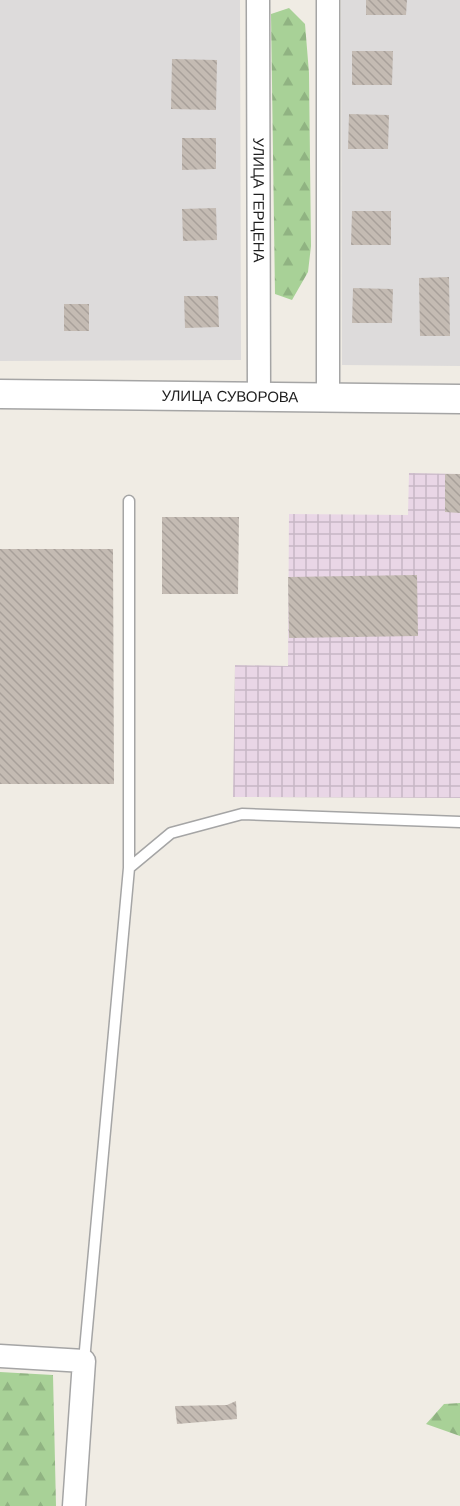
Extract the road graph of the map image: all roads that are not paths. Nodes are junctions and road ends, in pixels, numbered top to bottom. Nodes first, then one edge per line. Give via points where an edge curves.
1 (258, 0) edge
2 (328, 0) edge
3 (0, 394) edge
4 (328, 397) junction
5 (259, 398) junction
6 (460, 399) edge
7 (129, 501) dead end
8 (460, 822) edge
9 (129, 868) junction
10 (0, 1356) edge
11 (84, 1360) junction
12 (74, 1506) edge

1 - 5 street, УЛИЦА ГЕРЦЕНА
2 - 4 street
3 - 5 street, УЛИЦА СУВОРОВА
4 - 5 street, УЛИЦА СУВОРОВА
4 - 6 street, УЛИЦА СУВОРОВА
7 - 9 lane
8 - 9 lane via 242,814 171,833
9 - 11 lane
10 - 11 street
11 - 12 street

